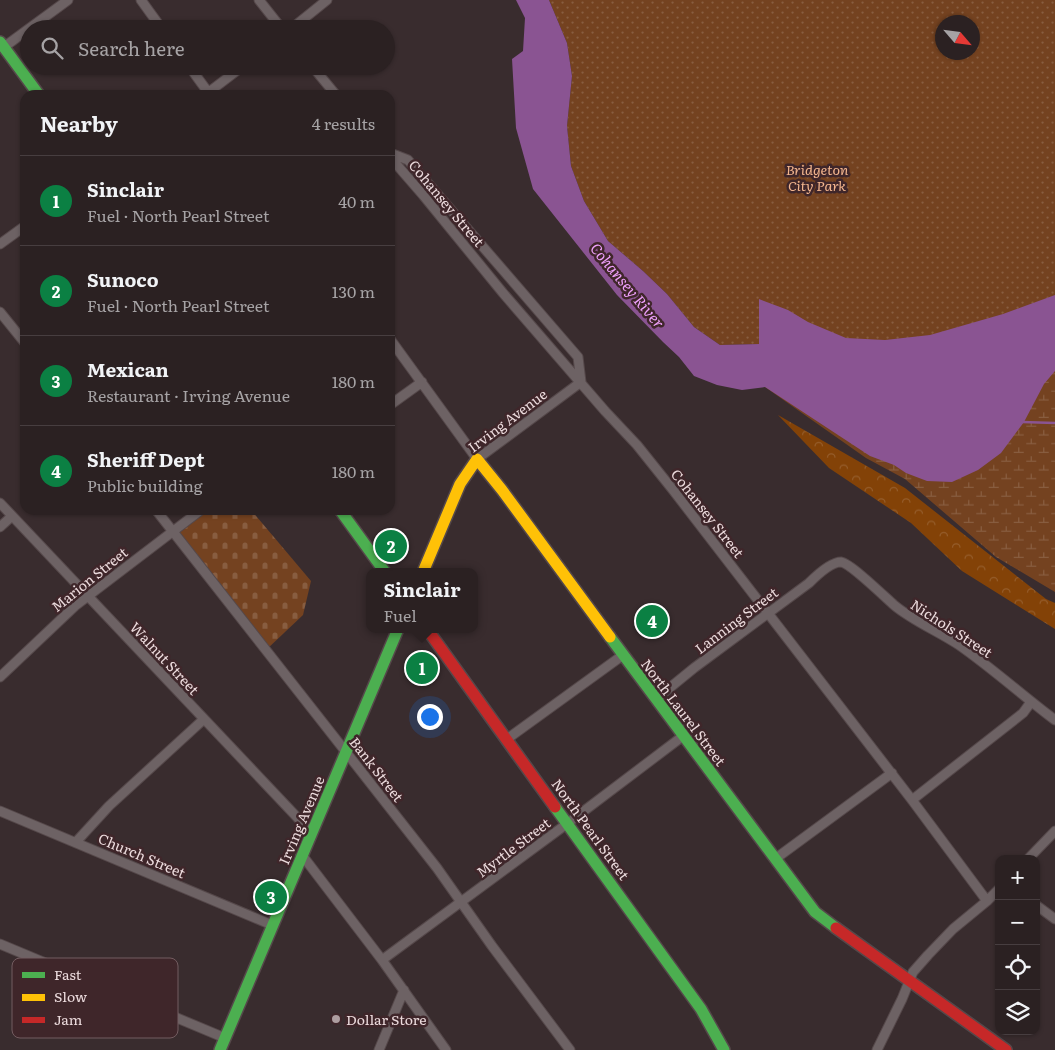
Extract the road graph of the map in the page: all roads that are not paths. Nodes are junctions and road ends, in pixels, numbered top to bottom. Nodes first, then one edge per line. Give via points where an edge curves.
1 (68, 0) edge
2 (141, 0) edge
3 (259, 0) edge
4 (327, 0) edge
5 (38, 20) edge
6 (155, 20) edge
7 (275, 20) edge
8 (302, 20) edge
9 (20, 32) edge
10 (2, 44) edge
11 (20, 69) edge
12 (24, 75) edge
13 (195, 75) edge
14 (232, 75) edge
15 (319, 75) edge
16 (35, 90) edge
17 (205, 90) edge
18 (213, 90) edge
19 (332, 90) edge
20 (395, 155) edge
21 (395, 163) edge
22 (20, 230) edge
23 (0, 244) edge
24 (0, 313) edge
25 (20, 338) edge
26 (395, 346) edge
27 (422, 382) junction
28 (581, 382) junction
29 (395, 401) edge
30 (477, 459) junction
31 (0, 503) edge
32 (160, 515) edge
33 (194, 515) edge
34 (344, 515) edge
35 (12, 516) junction
36 (0, 527) edge
37 (173, 531) junction
38 (834, 564) joint
39 (382, 568) edge
40 (425, 568) edge
41 (88, 596) junction
42 (768, 612) junction
43 (396, 633) edge
44 (430, 633) edge
45 (622, 655) junction
46 (0, 677) edge
47 (656, 699) junction
48 (1031, 702) junction
49 (204, 719) junction
50 (1055, 720) edge
51 (683, 736) junction
52 (507, 738) junction
53 (346, 751) junction
54 (892, 773) junction
55 (912, 800) junction
56 (0, 811) edge
57 (568, 823) junction
58 (1055, 831) edge
59 (311, 832) junction
60 (76, 842) junction
61 (302, 855) junction
62 (1032, 855) edge
63 (774, 859) junction
64 (995, 892) edge
65 (987, 901) junction
66 (461, 902) junction
67 (1040, 908) edge
68 (1055, 919) edge
69 (272, 925) junction
70 (0, 944) edge
71 (34, 958) edge
72 (382, 960) junction
73 (910, 981) junction
74 (404, 990) junction
75 (178, 1018) edge
76 (225, 1038) junction
77 (441, 1048) edge
78 (220, 1050) edge
79 (379, 1050) edge
80 (570, 1050) edge
81 (724, 1050) edge
82 (877, 1050) edge
83 (1006, 1050) edge

1 - 5 street
2 - 6 street
3 - 7 street
4 - 8 street
9 - 10 street
10 - 11 main road
12 - 16 main road
13 - 17 street
14 - 18 street
15 - 19 street
20 - 28 street via 408,160 578,357
21 - 28 street, Cohansey Street
22 - 23 street
24 - 25 street
26 - 27 street, North Laurel Street
27 - 29 street
27 - 30 street, North Laurel Street
28 - 30 street, Irving Avenue
28 - 42 street, Cohansey Street via 674,490
30 - 40 main road, Irving Avenue via 460,484
30 - 45 main road, North Laurel Street
31 - 35 street, Walnut Street
32 - 37 street, Bank Street
33 - 37 street, Marion Street
34 - 39 main road
35 - 36 street
35 - 41 street, Walnut Street
37 - 41 street, Marion Street
37 - 53 street, Bank Street
38 - 42 street, Lanning Street
38 - 48 street, Nichols Street via 846,564 902,612 960,646
41 - 46 street, Marion Street
41 - 49 street, Walnut Street
42 - 47 street, Lanning Street
42 - 54 street, Cohansey Street
43 - 53 main road, Irving Avenue
44 - 52 main road, North Pearl Street
45 - 47 main road, North Laurel Street
45 - 52 street
47 - 51 main road, North Laurel Street
48 - 50 street, Nichols Street
48 - 55 street via 1023,712
49 - 59 street, Walnut Street
49 - 60 street via 109,806
51 - 57 street, Myrtle Street
51 - 63 main road, North Laurel Street
52 - 57 main road, North Pearl Street
53 - 59 main road, Irving Avenue
53 - 66 street, Bank Street
54 - 55 street, Cohansey Street
54 - 63 street
55 - 65 street, Cohansey Street
56 - 60 street, Church Street
57 - 66 street, Myrtle Street
57 - 81 main road, North Pearl Street via 691,994
58 - 62 street
59 - 61 main road, Irving Avenue
60 - 69 street, Church Street
61 - 69 main road, Irving Avenue
61 - 72 street
63 - 73 main road, North Laurel Street via 822,918
64 - 65 street
65 - 73 street via 928,955 913,972
66 - 72 street, Myrtle Street
66 - 80 street, Bank Street
67 - 68 street
69 - 76 main road, Irving Avenue
70 - 71 street
72 - 74 street
73 - 82 street
73 - 83 main road, North Laurel Street
74 - 77 street
74 - 79 street
75 - 76 street
76 - 78 main road, Irving Avenue

